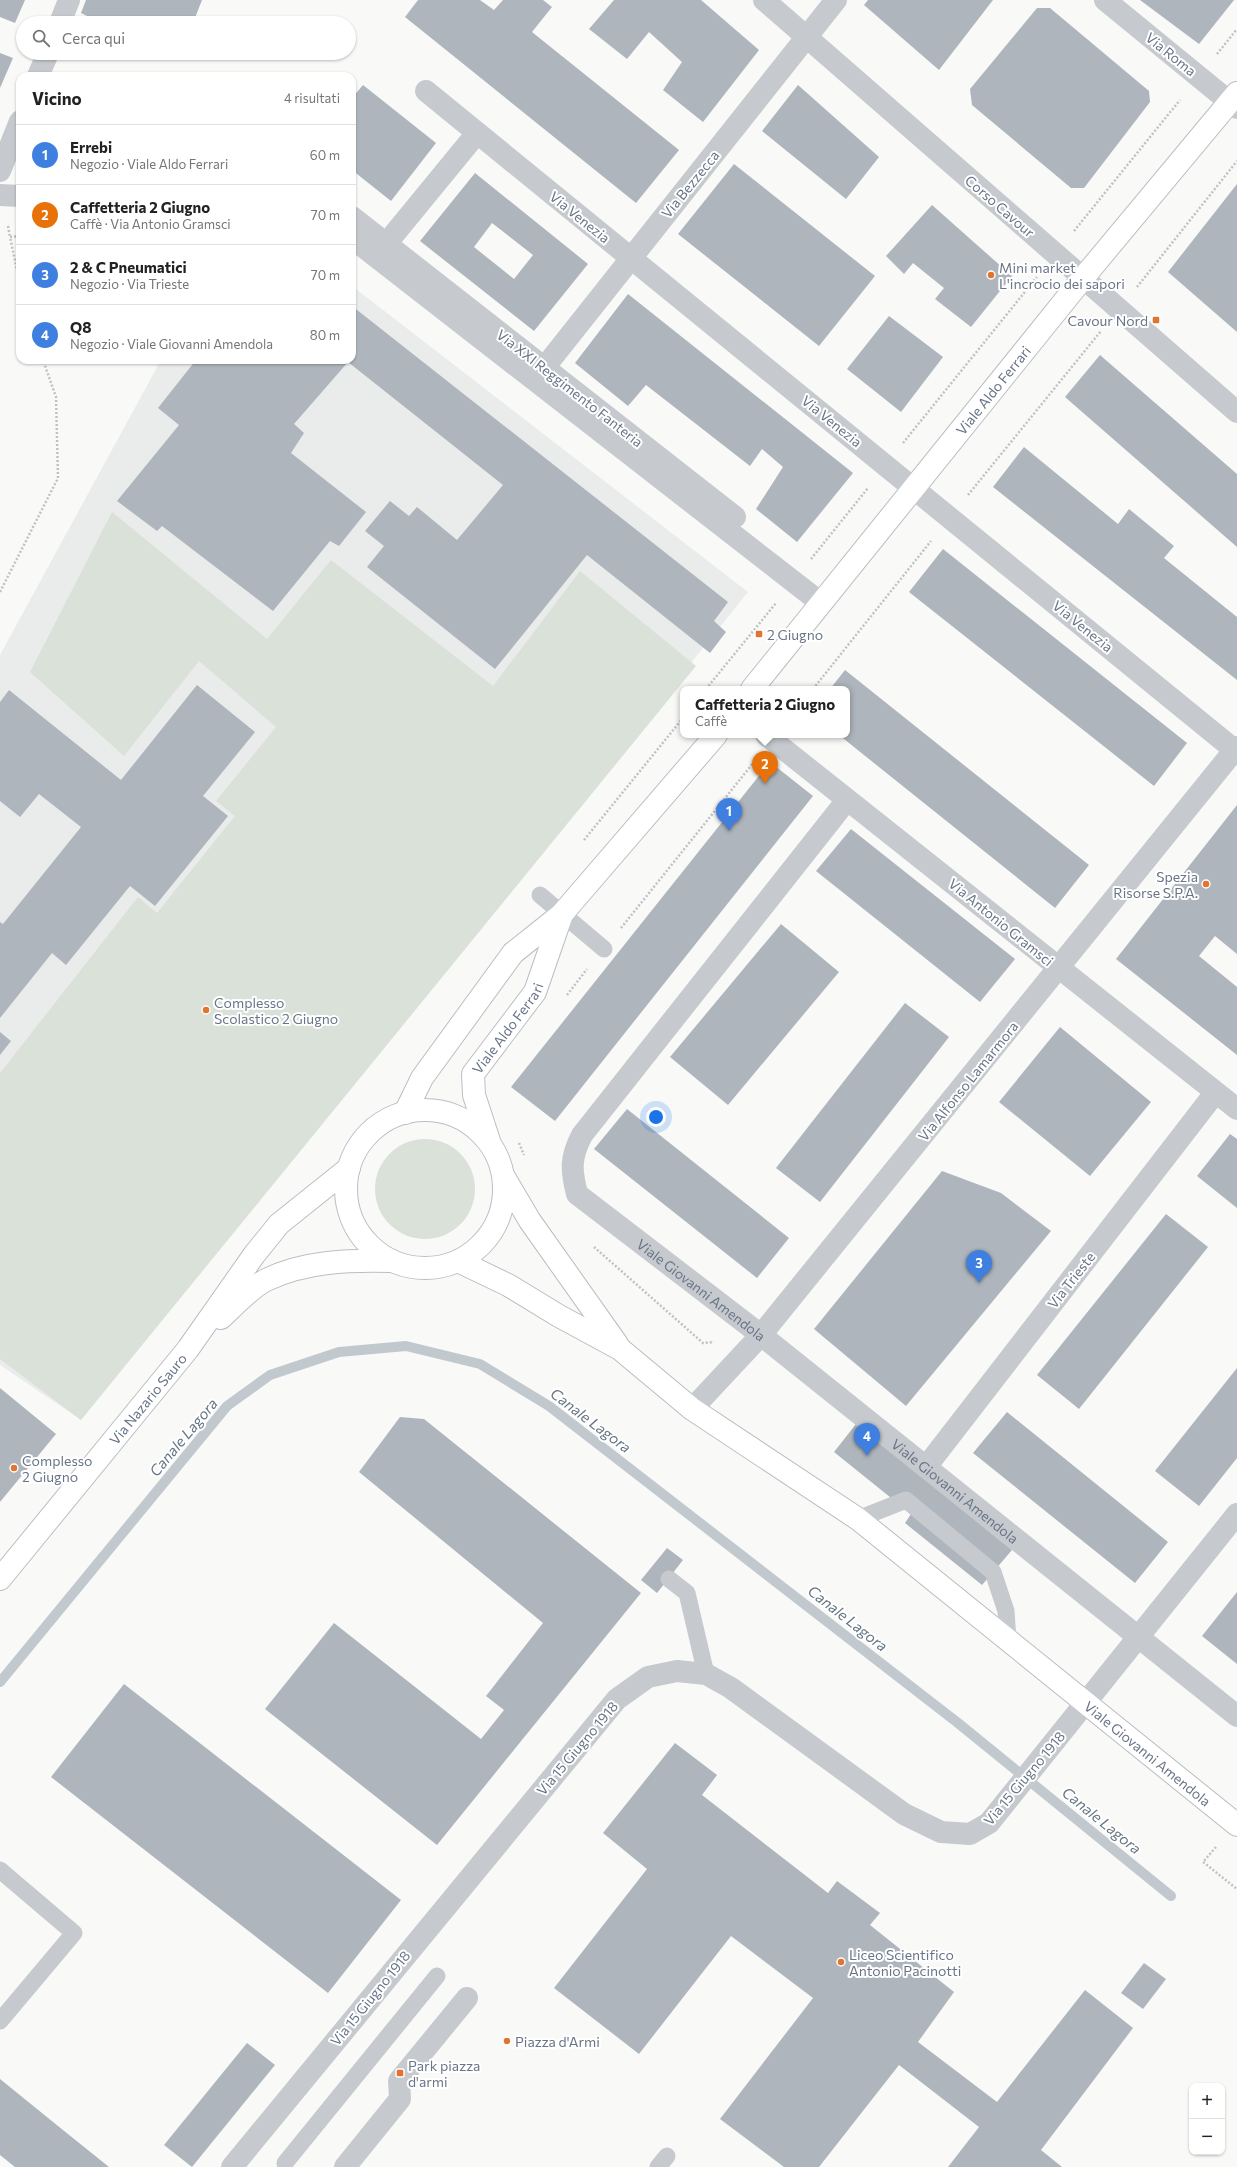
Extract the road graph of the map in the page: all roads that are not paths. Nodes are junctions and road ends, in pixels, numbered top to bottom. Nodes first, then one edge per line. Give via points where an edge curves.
1 (69, 0) edge
2 (764, 0) edge
3 (836, 0) edge
4 (1105, 0) edge
5 (63, 16) edge
6 (808, 38) junction
7 (45, 60) edge
8 (40, 72) edge
9 (426, 91) dead end
10 (1234, 101) edge
11 (16, 131) edge
12 (477, 133) junction
13 (0, 170) edge
14 (0, 195) edge
15 (16, 196) edge
16 (356, 220) edge
17 (356, 241) edge
18 (386, 244) junction
19 (631, 258) junction
20 (1083, 278) junction
21 (544, 368) junction
22 (1237, 412) edge
23 (913, 488) junction
24 (776, 568) junction
25 (821, 603) junction
26 (754, 686) edge
27 (713, 738) edge
28 (770, 738) edge
29 (1236, 750) edge
30 (847, 800) junction
31 (540, 895) dead end
32 (562, 914) junction
33 (604, 949) road end
34 (1059, 968) junction
35 (1215, 1092) junction
36 (1237, 1109) edge
37 (405, 1113) junction
38 (489, 1142) junction
39 (349, 1168) junction
40 (504, 1177) junction
41 (392, 1261) junction
42 (458, 1261) junction
43 (761, 1335) junction
44 (188, 1349) junction
45 (620, 1349) junction
46 (692, 1409) junction
47 (926, 1467) junction
48 (1237, 1514) edge
49 (858, 1519) junction
50 (0, 1579) edge
51 (669, 1579) dead end
52 (1140, 1637) junction
53 (1008, 1640) junction
54 (706, 1674) junction
55 (1087, 1702) junction
56 (1237, 1716) edge
57 (1237, 1824) edge
58 (1, 1872) edge
59 (437, 1976) dead end
60 (466, 1998) dead end
61 (0, 2021) edge
62 (284, 2163) dead end
63 (232, 2167) edge
64 (345, 2167) edge

1 - 5 street
2 - 6 street, Corso Cavour
3 - 6 street, Via Bezzecca
4 - 10 street, Via Roma
6 - 19 street, Via Bezzecca
6 - 20 street, Corso Cavour
7 - 8 street
9 - 12 street, Via Venezia
10 - 20 main road, Viale Aldo Ferrari
11 - 13 street
12 - 18 street
12 - 19 street, Via Venezia
14 - 15 street
16 - 18 street, Via XXI Reggimento Fanteria
17 - 24 street, Via XXI Reggimento Fanteria
18 - 21 street, Via XXI Reggimento Fanteria
19 - 21 street, Via Bezzecca
19 - 23 street, Via Venezia
20 - 22 street, Corso Cavour
20 - 23 main road, Viale Aldo Ferrari
21 - 24 street, Via XXI Reggimento Fanteria via 764,540
23 - 25 main road, Viale Aldo Ferrari
23 - 29 street, Via Venezia
24 - 25 street, Via XXI Reggimento Fanteria
25 - 26 main road, Viale Aldo Ferrari
27 - 32 main road, Viale Aldo Ferrari
28 - 30 street, Via Antonio Gramsci
29 - 34 street, Via Alfonso Lamarmora
30 - 34 street, Via Antonio Gramsci
30 - 43 street, Viale Giovanni Amendola via 582,1135 575,1148 571,1173 577,1194
31 - 32 lane
32 - 33 lane
32 - 37 main road, Viale Aldo Ferrari via 513,953 422,1078
32 - 38 main road, Viale Aldo Ferrari via 535,992 473,1074 474,1095
34 - 35 street, Via Antonio Gramsci
34 - 43 street, Via Alfonso Lamarmora
35 - 36 street, Via Antonio Gramsci
35 - 47 street, Via Trieste
37 - 38 main road via 428,1110 452,1114 473,1126
37 - 39 main road via 386,1121 370,1133 357,1149
38 - 40 main road via 499,1158
39 - 41 main road via 346,1186 347,1205 353,1223 376,1251
39 - 44 main road, Via Nazario Sauro via 279,1224
40 - 42 main road via 500,1217 490,1235 476,1251
40 - 45 main road, Viale Giovanni Amendola via 534,1228
41 - 42 main road via 423,1268
41 - 44 main road, Via Nazario Sauro via 348,1260 307,1266 265,1280
42 - 45 main road, Viale Giovanni Amendola via 508,1285
43 - 46 street, Via Alfonso Lamarmora
43 - 47 street, Viale Giovanni Amendola
44 - 50 main road, Via Nazario Sauro
45 - 46 main road, Viale Giovanni Amendola
46 - 49 main road, Viale Giovanni Amendola
47 - 52 street, Viale Giovanni Amendola
48 - 52 street, Via 15 Giugno 1918
49 - 53 main road, Viale Giovanni Amendola
49 - 53 lane via 906,1500 993,1572 1006,1611
51 - 54 lane via 687,1593
52 - 55 street, Via 15 Giugno 1918
52 - 56 street, Viale Giovanni Amendola
53 - 55 main road, Viale Giovanni Amendola
54 - 55 street, Via 15 Giugno 1918 via 731,1688 904,1814 941,1832 970,1834 989,1823
54 - 63 street, Via 15 Giugno 1918 via 677,1671 648,1677 617,1698
55 - 57 main road, Viale Giovanni Amendola
58 - 61 lane via 74,1933
59 - 62 lane
60 - 64 street via 399,2081 400,2099

